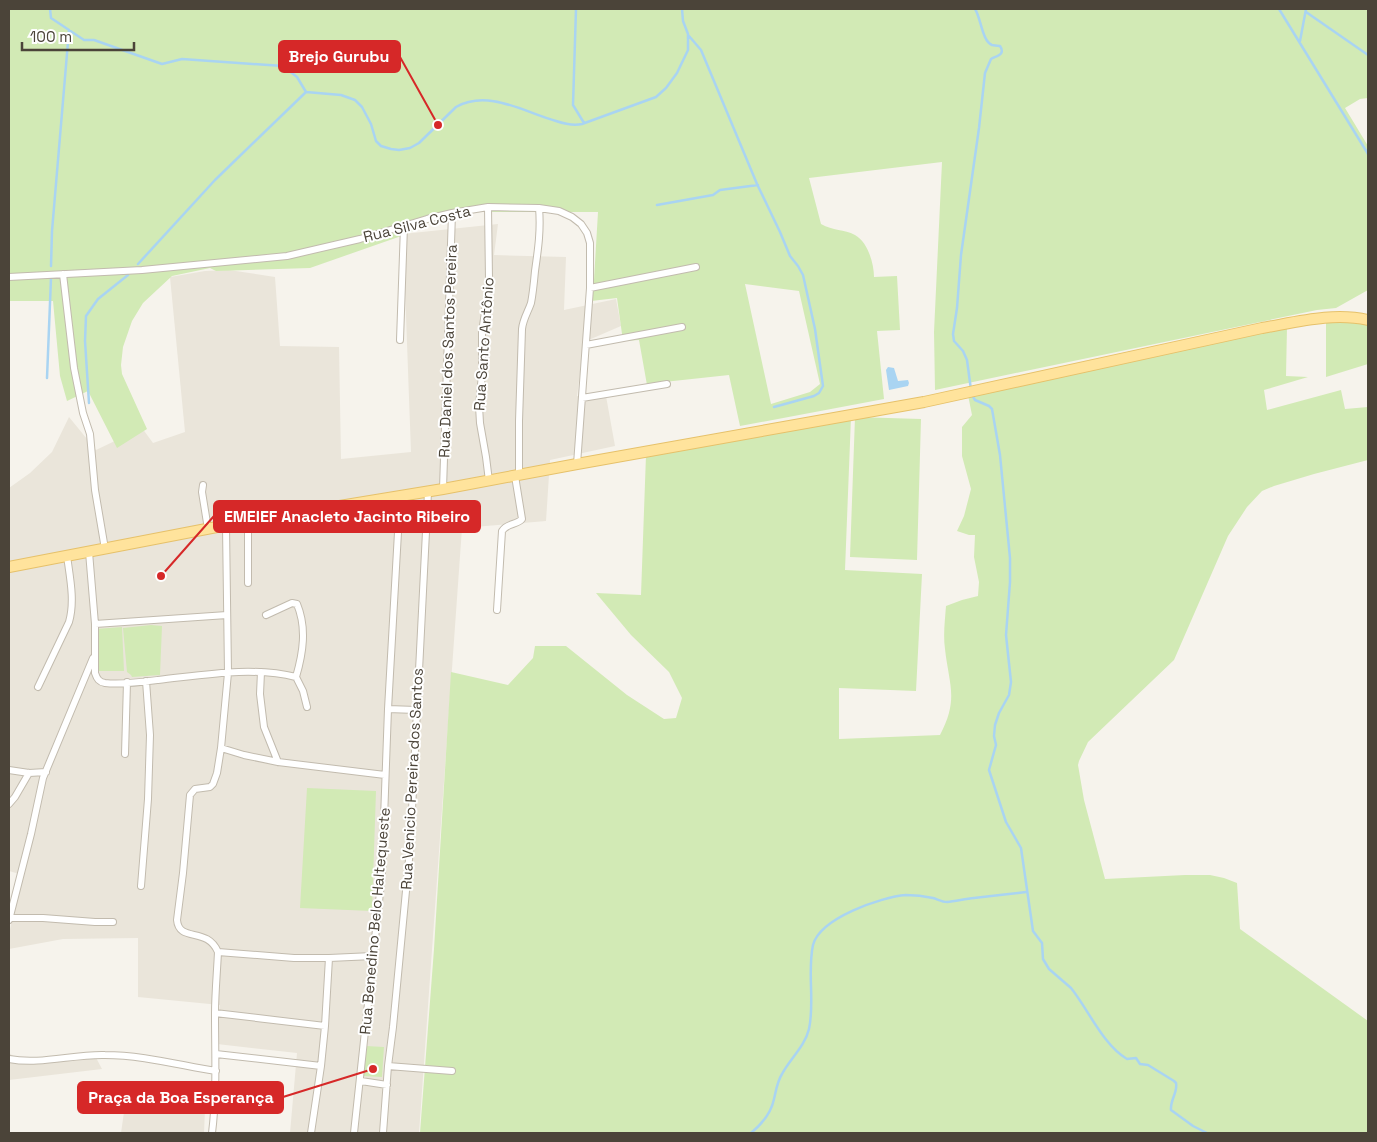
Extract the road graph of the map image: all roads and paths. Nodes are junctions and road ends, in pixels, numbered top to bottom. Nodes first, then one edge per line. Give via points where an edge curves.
1 (488, 207) junction
2 (539, 208) junction
3 (452, 213) junction
4 (404, 226) junction
5 (696, 268) dead end
6 (63, 274) junction
7 (9, 277) edge
8 (590, 288) junction
9 (1368, 320) edge
10 (682, 327) dead end
11 (400, 340) dead end
12 (586, 345) junction
13 (667, 384) dead end
14 (582, 398) junction
15 (577, 464) junction
16 (517, 475) junction
17 (488, 480) junction
18 (203, 485) dead end
19 (443, 490) junction
20 (428, 492) junction
21 (400, 497) junction
22 (248, 522) junction
23 (226, 526) junction
24 (208, 529) junction
25 (105, 549) junction
26 (89, 552) junction
27 (67, 556) junction
28 (9, 568) edge
29 (248, 583) dead end
30 (497, 610) dead end
31 (227, 615) junction
32 (266, 615) dead end
33 (95, 624) junction
34 (95, 655) junction
35 (228, 672) junction
36 (261, 672) junction
37 (296, 677) junction
38 (146, 681) junction
39 (127, 682) junction
40 (38, 687) dead end
41 (307, 707) dead end
42 (388, 709) junction
43 (416, 710) junction
44 (221, 748) junction
45 (125, 754) dead end
46 (278, 762) junction
47 (9, 770) edge
48 (46, 772) junction
49 (30, 773) junction
50 (385, 775) junction
51 (9, 804) edge
52 (141, 886) dead end
53 (9, 919) edge
54 (113, 922) dead end
55 (218, 952) junction
56 (373, 956) junction
57 (329, 958) junction
58 (215, 1013) junction
59 (325, 1026) junction
60 (216, 1054) junction
61 (9, 1059) edge
62 (321, 1066) junction
63 (388, 1066) junction
64 (216, 1071) junction
65 (452, 1071) dead end
66 (361, 1081) junction
67 (386, 1085) junction
68 (212, 1133) edge
69 (312, 1133) edge
70 (354, 1133) edge
71 (383, 1133) edge

1 - 2 street, Rua Silva Costa
1 - 3 street, Rua Silva Costa
1 - 17 street, Rua Santo Antônio via 489,279 482,332 479,406
2 - 8 street, Rua Silva Costa via 572,217 587,233
2 - 16 street via 540,238 532,295 522,329
3 - 4 street, Rua Silva Costa
3 - 19 street, Rua Daniel dos Santos Pereira
4 - 6 street, Rua Silva Costa via 287,256
4 - 11 street
5 - 8 street
6 - 7 street, Rua Silva Costa
6 - 25 street via 74,368 90,434
8 - 12 street, Rua Silva Costa
9 - 15 main road via 1345,317 1307,320 924,402
10 - 12 street
12 - 14 street, Rua Silva Costa
13 - 14 street
14 - 15 street, Rua Silva Costa
15 - 16 main road
16 - 17 main road
16 - 30 street via 522,519 502,531
17 - 19 main road
18 - 24 street
19 - 20 main road
20 - 21 main road
20 - 43 street, Rua Venicio Pereira dos Santos
21 - 22 main road
21 - 42 street, Rua Benedino Belo Haltequeste
22 - 23 main road
22 - 29 street
23 - 24 main road
23 - 31 street
24 - 25 main road
25 - 26 main road
26 - 27 main road
26 - 33 street
27 - 28 main road
27 - 40 street via 72,612
31 - 33 street
31 - 35 street
32 - 37 street via 292,603 297,604 303,637
33 - 34 street
34 - 39 street via 96,678 112,683
34 - 48 street
35 - 36 street
35 - 38 street
35 - 44 street
36 - 37 street
36 - 46 street via 264,727
37 - 41 street
38 - 39 street
38 - 52 street via 150,735
39 - 45 street
42 - 43 street
42 - 50 street, Rua Benedino Belo Haltequeste
43 - 63 street, Rua Venicio Pereira dos Santos via 410,849
44 - 46 street
44 - 55 street via 213,784 195,789 190,795 177,920 180,930 211,941
46 - 50 street
47 - 49 street
48 - 49 street
48 - 53 street
49 - 51 street
50 - 56 street, Rua Benedino Belo Haltequeste via 382,874
53 - 54 street
55 - 57 street
55 - 58 street
56 - 57 street
56 - 66 street, Rua Benedino Belo Haltequeste
57 - 59 street
58 - 59 street
58 - 60 street
59 - 62 street
60 - 62 street
60 - 64 street
61 - 64 street via 30,1061 125,1055
62 - 69 street
63 - 65 street
63 - 67 street, Rua Venicio Pereira dos Santos
64 - 68 street
66 - 67 street
66 - 70 street, Rua Benedino Belo Haltequeste
67 - 71 street, Rua Venicio Pereira dos Santos

